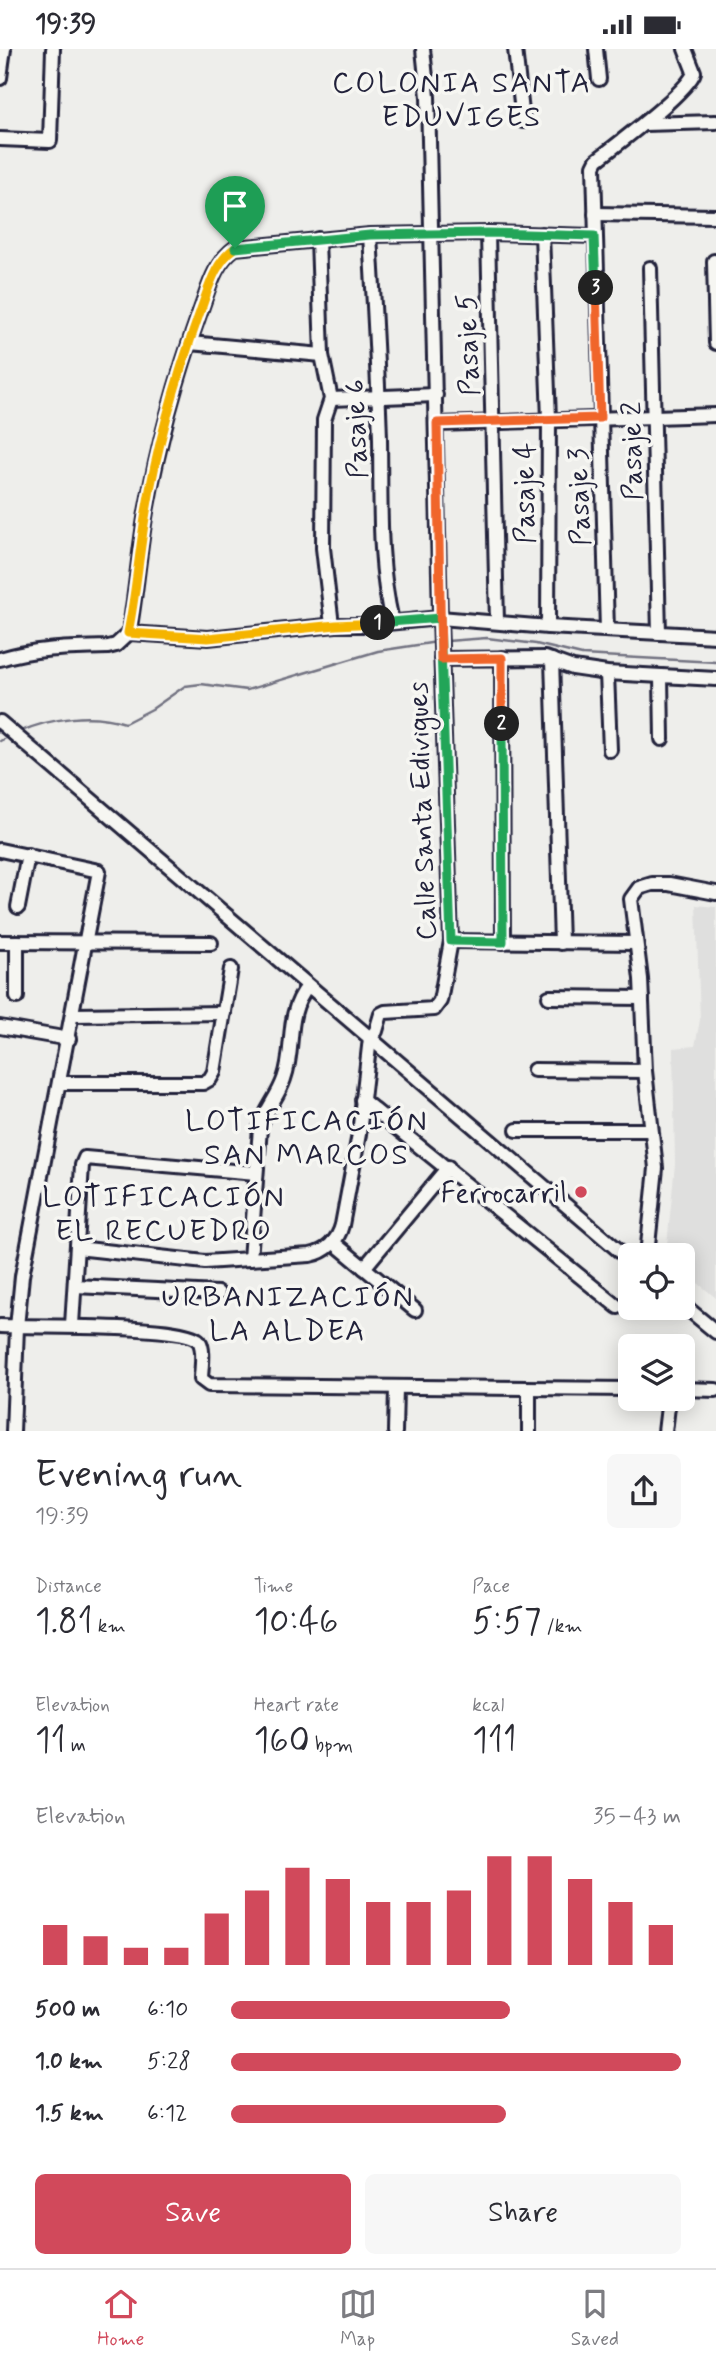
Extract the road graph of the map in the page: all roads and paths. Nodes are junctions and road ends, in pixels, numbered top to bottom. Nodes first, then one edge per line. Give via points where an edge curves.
1 (4, 49) edge
2 (53, 49) edge
3 (423, 49) edge
4 (515, 49) edge
5 (596, 49) edge
6 (685, 49) edge
7 (0, 78) edge
8 (599, 79) dead end
9 (523, 121) dead end
10 (716, 123) edge
11 (644, 124) junction
12 (0, 139) edge
13 (595, 214) junction
14 (716, 216) edge
15 (430, 233) junction
16 (488, 233) junction
17 (542, 234) junction
18 (370, 235) junction
19 (594, 236) junction
20 (318, 239) junction
21 (714, 261) dead end
22 (650, 268) dead end
23 (190, 342) junction
24 (716, 343) edge
25 (322, 355) junction
26 (436, 395) junction
27 (379, 397) junction
28 (331, 399) junction
29 (716, 415) edge
30 (655, 417) junction
31 (600, 418) junction
32 (549, 419) junction
33 (494, 421) junction
34 (437, 423) junction
35 (440, 618) junction
36 (392, 621) junction
37 (497, 622) junction
38 (332, 625) junction
39 (548, 627) junction
40 (607, 630) junction
41 (128, 633) junction
42 (659, 633) junction
43 (716, 636) edge
44 (502, 658) junction
45 (0, 659) edge
46 (441, 659) junction
47 (552, 660) junction
48 (607, 673) junction
49 (661, 675) junction
50 (716, 679) edge
51 (0, 722) edge
52 (662, 739) dead end
53 (610, 750) dead end
54 (0, 850) edge
55 (28, 855) junction
56 (716, 893) edge
57 (18, 908) dead end
58 (451, 941) junction
59 (0, 942) edge
60 (17, 942) junction
61 (503, 942) junction
62 (211, 943) dead end
63 (561, 943) junction
64 (636, 943) junction
65 (86, 944) junction
66 (231, 969) dead end
67 (307, 986) junction
68 (17, 997) dead end
69 (549, 997) dead end
70 (642, 998) junction
71 (224, 1013) junction
72 (73, 1015) junction
73 (0, 1027) edge
74 (69, 1038) junction
75 (370, 1038) junction
76 (534, 1070) dead end
77 (645, 1071) junction
78 (59, 1083) junction
79 (362, 1100) junction
80 (517, 1130) dead end
81 (651, 1130) junction
82 (448, 1167) junction
83 (256, 1173) junction
84 (333, 1242) junction
85 (648, 1243) edge
86 (77, 1248) junction
87 (618, 1250) edge
88 (250, 1259) junction
89 (364, 1268) junction
90 (75, 1286) junction
91 (218, 1293) dead end
92 (618, 1307) dead end
93 (415, 1310) dead end
94 (695, 1315) edge
95 (72, 1325) junction
96 (0, 1326) edge
97 (17, 1327) junction
98 (716, 1332) edge
99 (396, 1387) junction
100 (618, 1389) edge
101 (695, 1389) edge
102 (529, 1390) junction
103 (716, 1390) edge
104 (668, 1411) edge
105 (13, 1431) edge
106 (395, 1431) edge
107 (529, 1431) edge
108 (665, 1431) edge

1 - 7 street
2 - 12 street via 50,141
3 - 15 street, Calle Santa Edivigues
4 - 9 street
5 - 8 street
6 - 11 street via 693,77
10 - 11 street
11 - 13 street, Pasaje 3 via 597,160
13 - 14 street
13 - 19 street, Pasaje 3
15 - 16 street
15 - 18 street
15 - 26 street, Calle Santa Edivigues
16 - 17 street
16 - 33 street, Pasaje 5
17 - 19 street
17 - 32 street, Pasaje 4
18 - 20 street
18 - 27 street, Pasaje 6
19 - 31 street, Pasaje 3
20 - 23 street via 235,248 223,257
20 - 25 street
21 - 24 street
22 - 30 street, Pasaje 2
23 - 25 street
23 - 41 street via 146,510
25 - 28 street
26 - 27 street
26 - 34 street, Calle Santa Edivigues
27 - 28 street
27 - 36 street, Pasaje 6 via 384,569
28 - 38 street via 324,420 323,548
29 - 30 street
30 - 31 street
30 - 42 street, Pasaje 2
31 - 32 street
31 - 40 street, Pasaje 3
32 - 33 street
32 - 39 street, Pasaje 4
33 - 34 street
33 - 37 street, Pasaje 5
34 - 35 street, Calle Santa Edivigues
35 - 36 street
35 - 37 street
35 - 46 street, Calle Santa Edivigues
36 - 38 street
37 - 39 street
38 - 41 street via 208,638
39 - 40 street
40 - 42 street
41 - 45 street via 108,647 37,650
42 - 43 street
44 - 46 street
44 - 47 street
44 - 61 street
46 - 58 street, Calle Santa Edivigues
47 - 48 street
47 - 63 street
48 - 49 street
48 - 53 street
49 - 50 street
49 - 52 street
51 - 67 street
54 - 55 street
55 - 57 street
55 - 65 street via 99,870
56 - 64 street via 669,884 652,884 634,892
58 - 61 street
58 - 75 street, Calle Santa Edivigues via 436,1008 385,1012
59 - 60 street
60 - 65 street
60 - 68 street
61 - 63 street
62 - 65 street
63 - 64 street
64 - 70 street
65 - 72 street
66 - 71 street
67 - 75 street
67 - 83 street via 294,1006 284,1080 260,1128
69 - 70 street
70 - 77 street
71 - 72 street
71 - 78 street via 214,1072 202,1083
72 - 74 street
73 - 74 street
74 - 78 street
75 - 79 street
75 - 87 street
76 - 77 street
77 - 81 street
78 - 97 street via 22,1276
79 - 82 street
79 - 84 street via 354,1168 342,1225
80 - 81 street
81 - 85 street via 656,1168
82 - 89 street
82 - 92 street
83 - 86 street via 85,1159
83 - 88 street
84 - 88 street via 318,1253
84 - 89 street
86 - 88 street via 184,1261
86 - 90 street
89 - 93 street
90 - 91 street
90 - 95 street
94 - 98 street
95 - 97 street
95 - 99 street via 194,1337 201,1345 201,1379 209,1385
96 - 97 street
97 - 105 street
99 - 102 street
99 - 106 street
100 - 102 street
101 - 103 street
102 - 107 street
104 - 108 street

